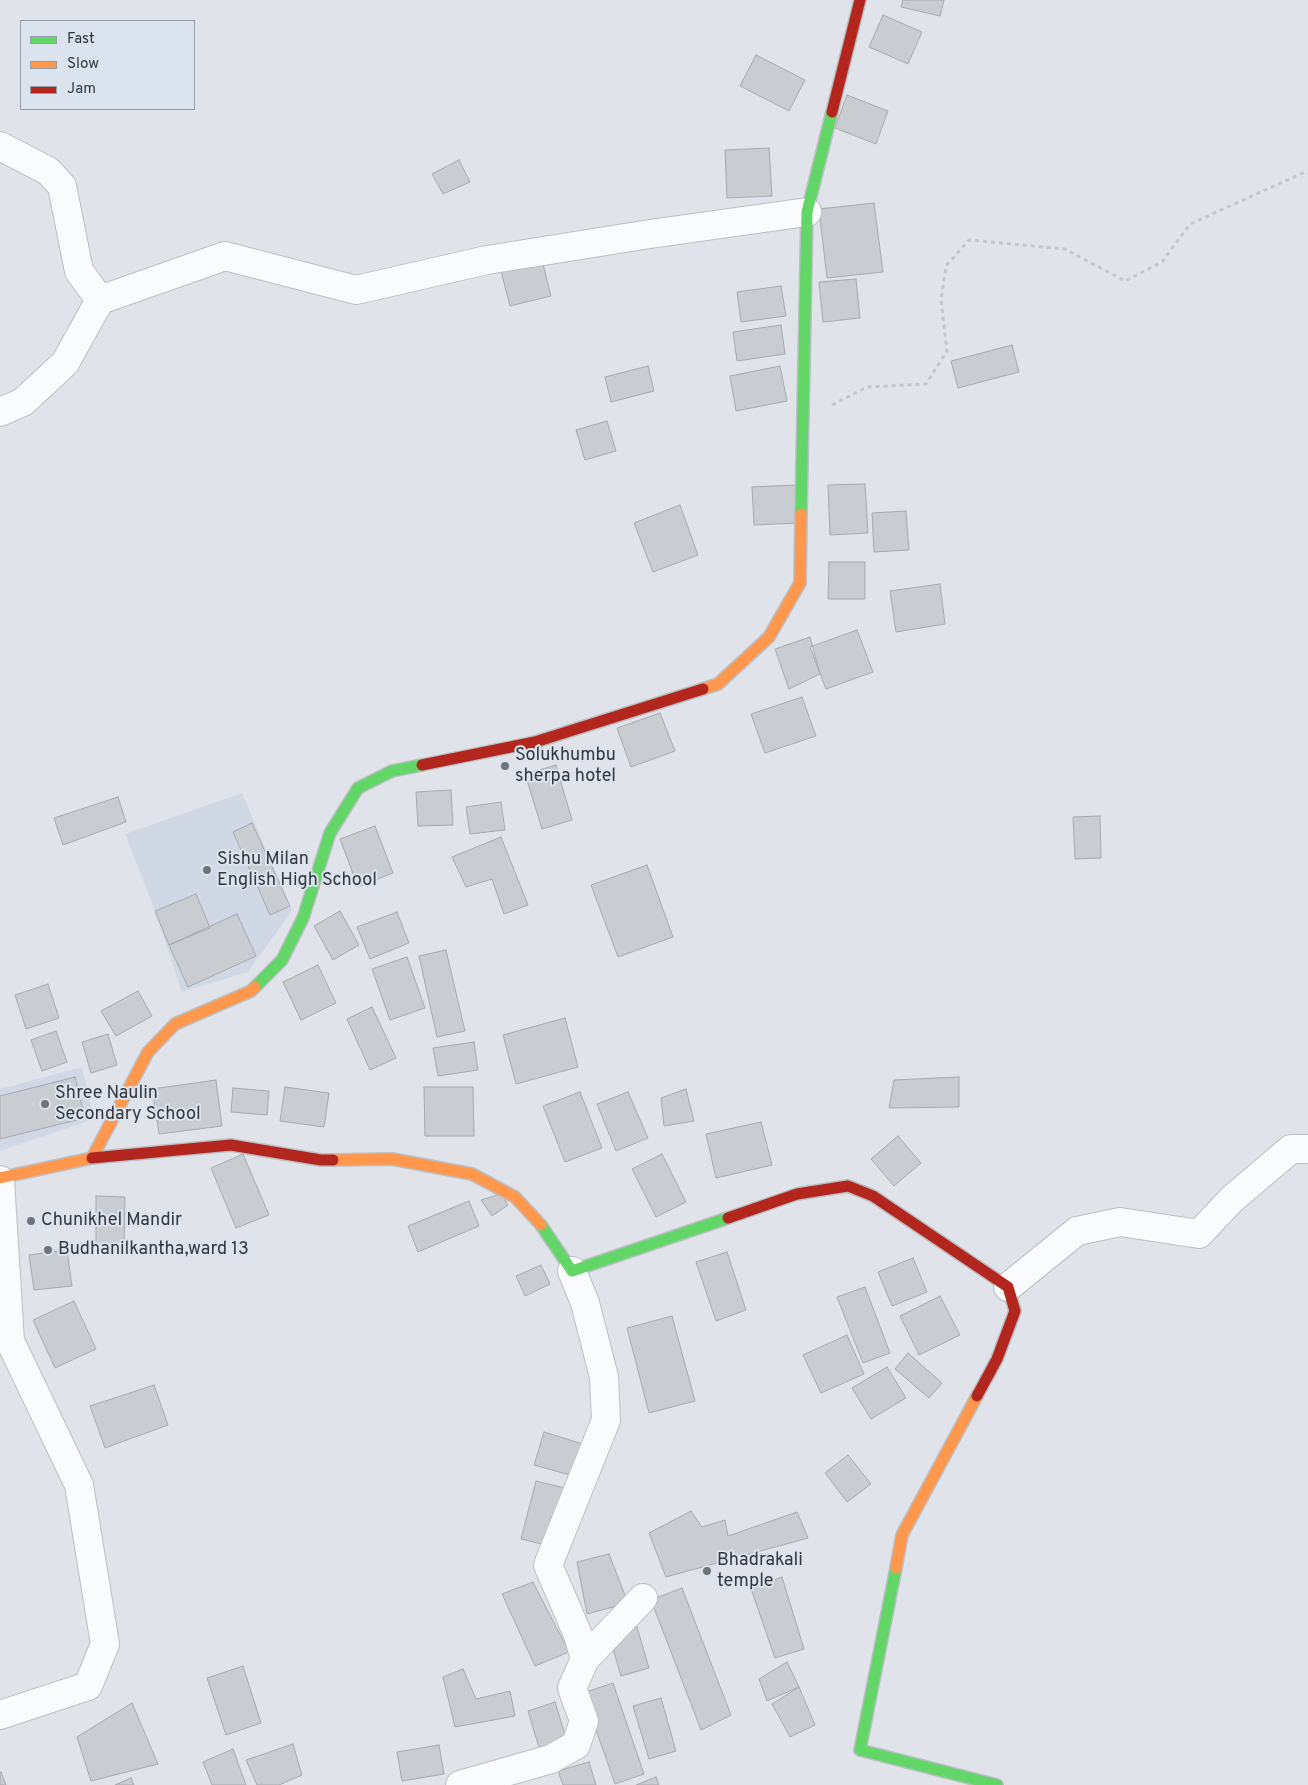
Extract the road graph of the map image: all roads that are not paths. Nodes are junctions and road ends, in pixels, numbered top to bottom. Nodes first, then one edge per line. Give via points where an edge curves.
1 (860, 0) edge
2 (0, 146) edge
3 (807, 212) junction
4 (100, 300) junction
5 (0, 412) edge
6 (1308, 1149) edge
7 (92, 1158) junction
8 (0, 1179) edge
9 (572, 1271) junction
10 (1008, 1287) junction
11 (643, 1598) dead end
12 (585, 1659) junction
13 (0, 1715) edge
14 (460, 1785) edge
15 (997, 1785) edge

1 - 3 street
2 - 4 street via 48,171 62,186 79,271
3 - 4 street via 487,260 356,290 225,256
3 - 7 street via 800,584 769,637 718,684 535,742 392,771 358,788 330,833 303,918 282,960 251,991 175,1024 148,1052
4 - 5 street via 65,363 23,402
6 - 10 street via 1291,1148 1232,1199 1199,1234 1120,1222 1077,1231
7 - 8 street
7 - 9 street via 231,1146 321,1160 392,1159 472,1174 515,1196 542,1226
8 - 13 street via 10,1341 79,1485 105,1644 88,1686
9 - 10 street via 797,1194 848,1186 873,1196
9 - 12 street via 586,1303 604,1377 606,1420 548,1565
10 - 15 street via 1015,1310 996,1359 902,1535 860,1750
11 - 12 street
12 - 14 street via 572,1688 584,1721 576,1746 551,1759

